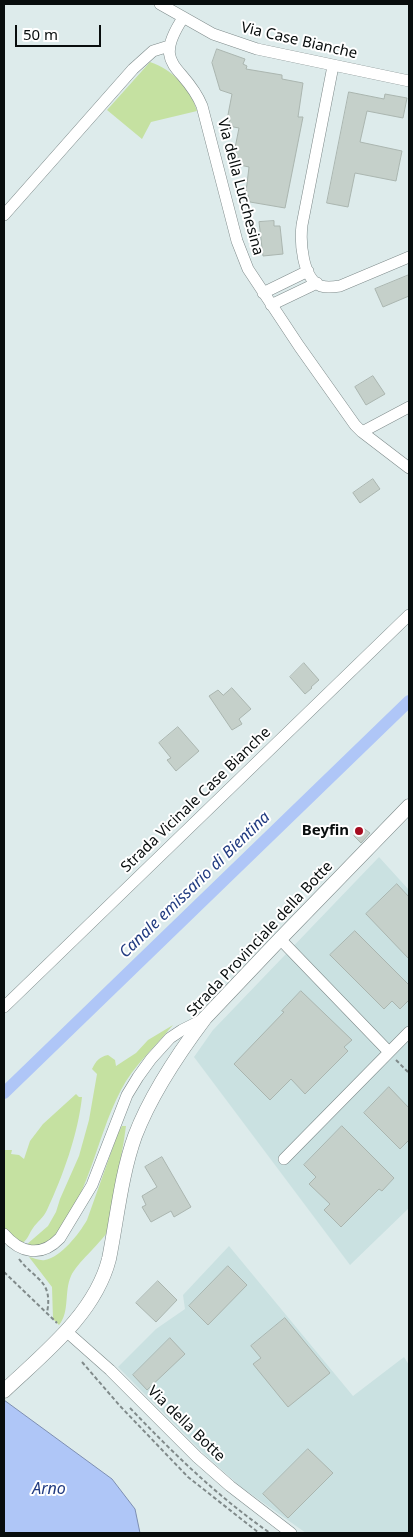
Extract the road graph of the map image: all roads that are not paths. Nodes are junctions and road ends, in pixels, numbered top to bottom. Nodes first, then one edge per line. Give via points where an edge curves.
1 (160, 4) edge
2 (183, 18) junction
3 (169, 46) junction
4 (333, 66) junction
5 (409, 81) edge
6 (4, 215) edge
7 (409, 257) edge
8 (308, 271) junction
9 (316, 284) junction
10 (263, 293) junction
11 (271, 305) junction
12 (409, 407) edge
13 (362, 432) junction
14 (409, 468) edge
15 (409, 615) edge
16 (409, 806) edge
17 (280, 939) junction
18 (4, 1007) edge
19 (205, 1018) junction
20 (409, 1032) edge
21 (390, 1052) junction
22 (284, 1159) dead end
23 (4, 1234) edge
24 (66, 1331) junction
25 (4, 1391) edge
26 (291, 1533) edge

1 - 2 street, Via Case Bianche
2 - 3 street
2 - 4 street, Via Case Bianche via 234,42
3 - 6 street via 152,51 137,65
3 - 10 street, Via della Lucchesina via 174,67 191,86 202,106 240,249
4 - 5 street, Via Case Bianche
4 - 8 street via 302,225 302,250
7 - 9 street via 340,286
8 - 9 street
8 - 10 street
9 - 11 street
10 - 11 street, Via della Lucchesina
11 - 13 street, Via della Lucchesina
12 - 13 street
13 - 14 street
15 - 18 street, Strada Vicinale Case Bianche
16 - 17 main road, Strada Provinciale della Botte
17 - 19 main road, Strada Provinciale della Botte
17 - 21 street
19 - 23 street via 170,1038 138,1077 121,1108 92,1185 55,1244 42,1251 28,1250
19 - 24 main road, Strada Provinciale della Botte via 141,1120 129,1156 107,1268 91,1301
20 - 21 street
21 - 22 street
24 - 25 main road, Strada Provinciale della Botte
24 - 26 street, Via della Botte via 197,1457

